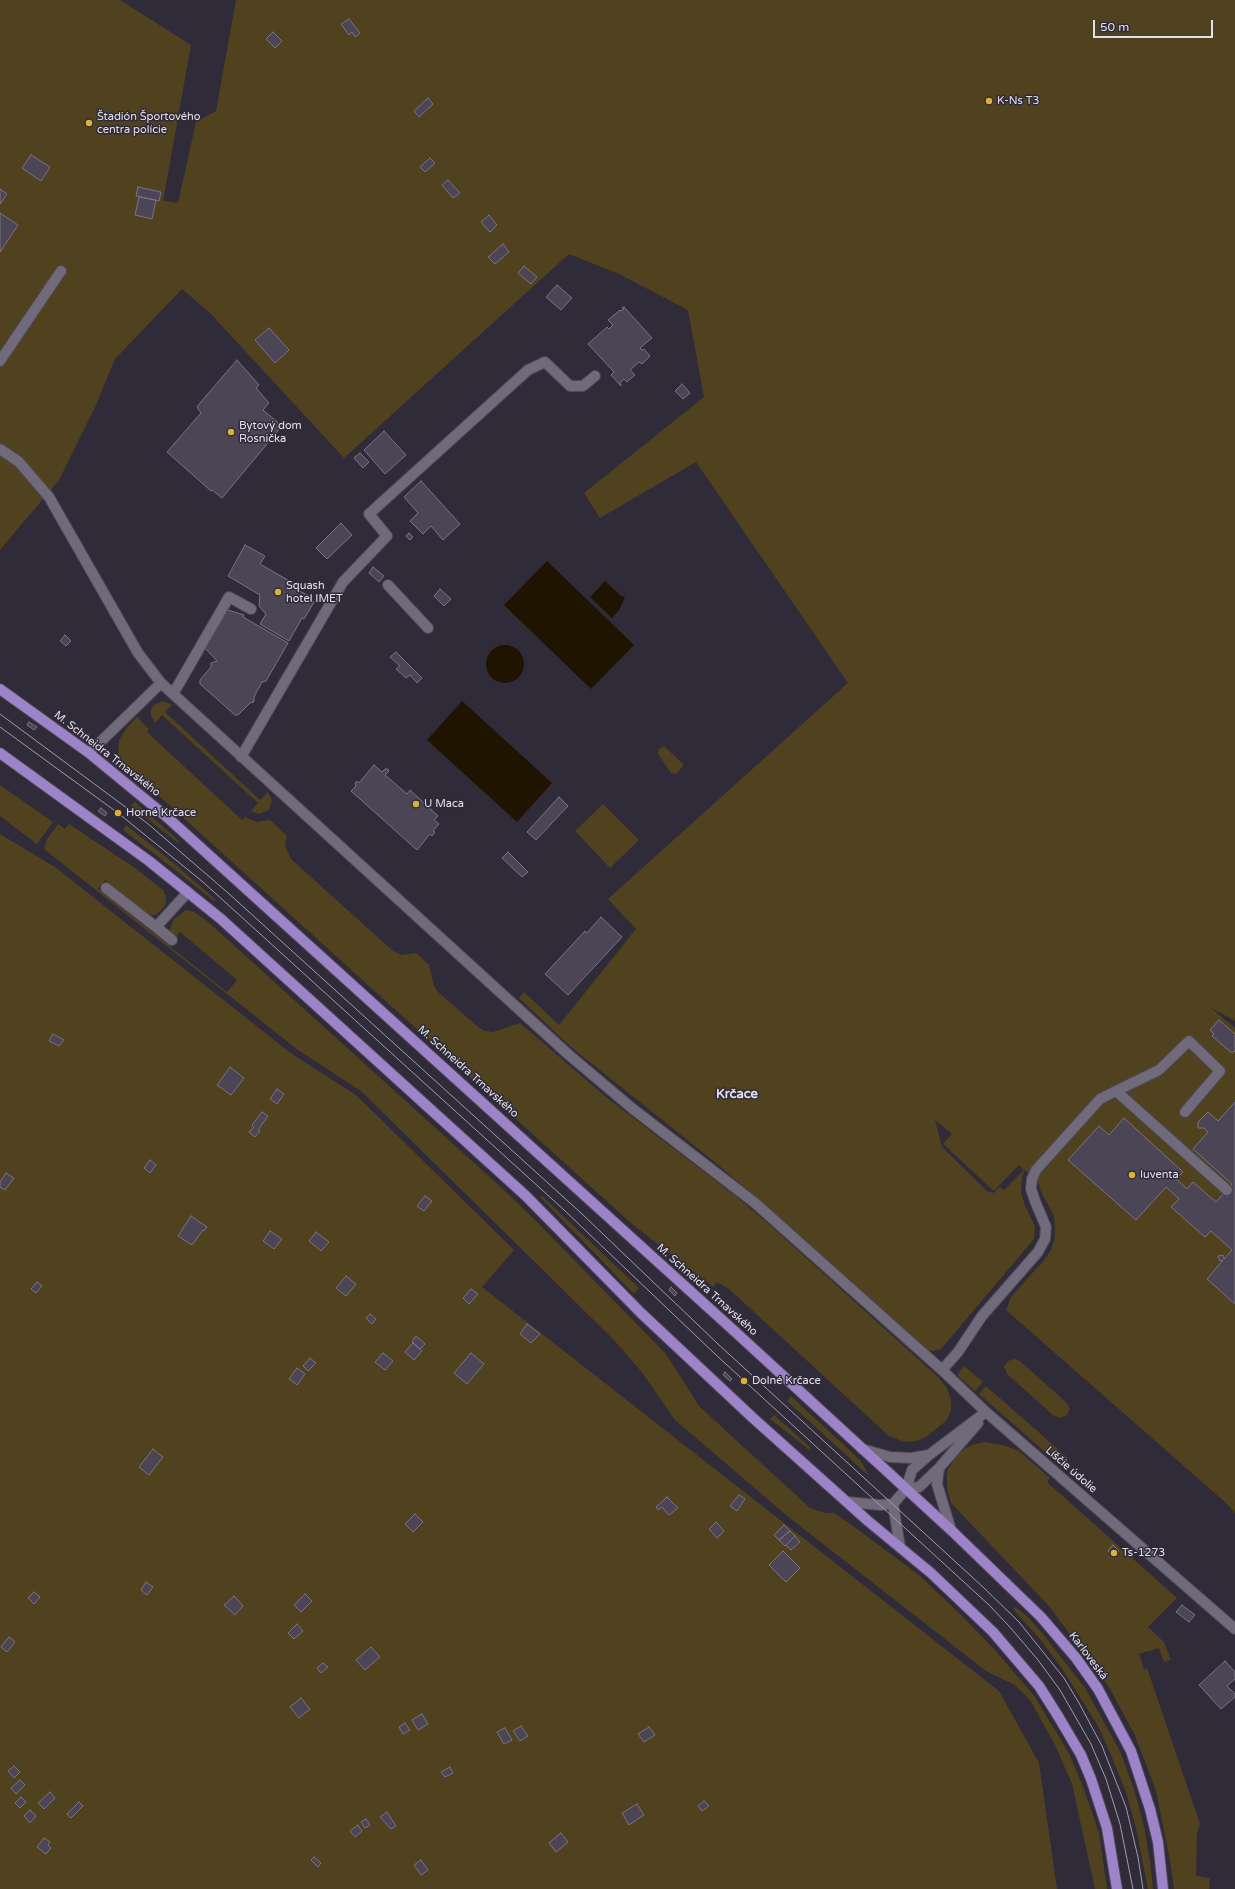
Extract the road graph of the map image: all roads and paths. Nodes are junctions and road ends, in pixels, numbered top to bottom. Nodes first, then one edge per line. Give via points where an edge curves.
1 (61, 271) dead end
2 (0, 361) edge
3 (595, 376) dead end
4 (0, 449) edge
5 (388, 585) dead end
6 (251, 609) dead end
7 (428, 628) dead end
8 (161, 683) junction
9 (0, 689) edge
10 (173, 694) junction
11 (89, 753) junction
12 (0, 754) edge
13 (241, 757) junction
14 (106, 888) dead end
15 (188, 892) junction
16 (156, 927) junction
17 (172, 940) dead end
18 (1116, 1091) junction
19 (1185, 1112) dead end
20 (1227, 1190) dead end
21 (942, 1370) junction
22 (986, 1412) junction
23 (862, 1449) junction
24 (929, 1455) junction
25 (939, 1468) junction
26 (906, 1489) junction
27 (847, 1502) junction
28 (893, 1504) junction
29 (952, 1530) junction
30 (900, 1547) junction
31 (1235, 1628) edge
32 (1117, 1889) edge
33 (1163, 1889) edge

1 - 2 street
3 - 13 street via 584,386 570,386 545,362 528,370 369,514 387,536 343,582
4 - 8 street, Líščie údolie via 19,462 49,497 138,653
5 - 7 street
6 - 10 street via 229,597
8 - 10 street, Líščie údolie
8 - 11 street
9 - 11 main road, M. Schneidra Trnavského
10 - 13 street, Líščie údolie
11 - 23 main road, M. Schneidra Trnavského via 253,894
12 - 15 main road
13 - 21 street, Líščie údolie via 569,1055 633,1109 755,1203
14 - 16 street
15 - 16 street
15 - 27 main road via 496,1169 665,1336
16 - 17 street
18 - 19 street via 1159,1070 1189,1041 1220,1071
18 - 20 street
18 - 21 street via 1100,1099 1036,1170 1031,1189 1046,1226 1045,1239 1038,1252 982,1316 958,1352
21 - 22 street, Líščie údolie
22 - 24 street
22 - 25 street
22 - 31 street, Líščie údolie
23 - 24 street via 890,1457 910,1458
23 - 26 main road, M. Schneidra Trnavského
24 - 26 street via 912,1470
25 - 26 street via 919,1487
25 - 29 street via 938,1484
26 - 28 street
26 - 29 main road, Karloveská
27 - 28 street
27 - 30 main road
28 - 30 street
29 - 33 main road, Karloveská via 1041,1617 1076,1658 1104,1700 1125,1738 1144,1788 1158,1842
30 - 32 main road via 993,1632 1034,1680 1058,1716 1080,1755 1099,1802 1108,1835

